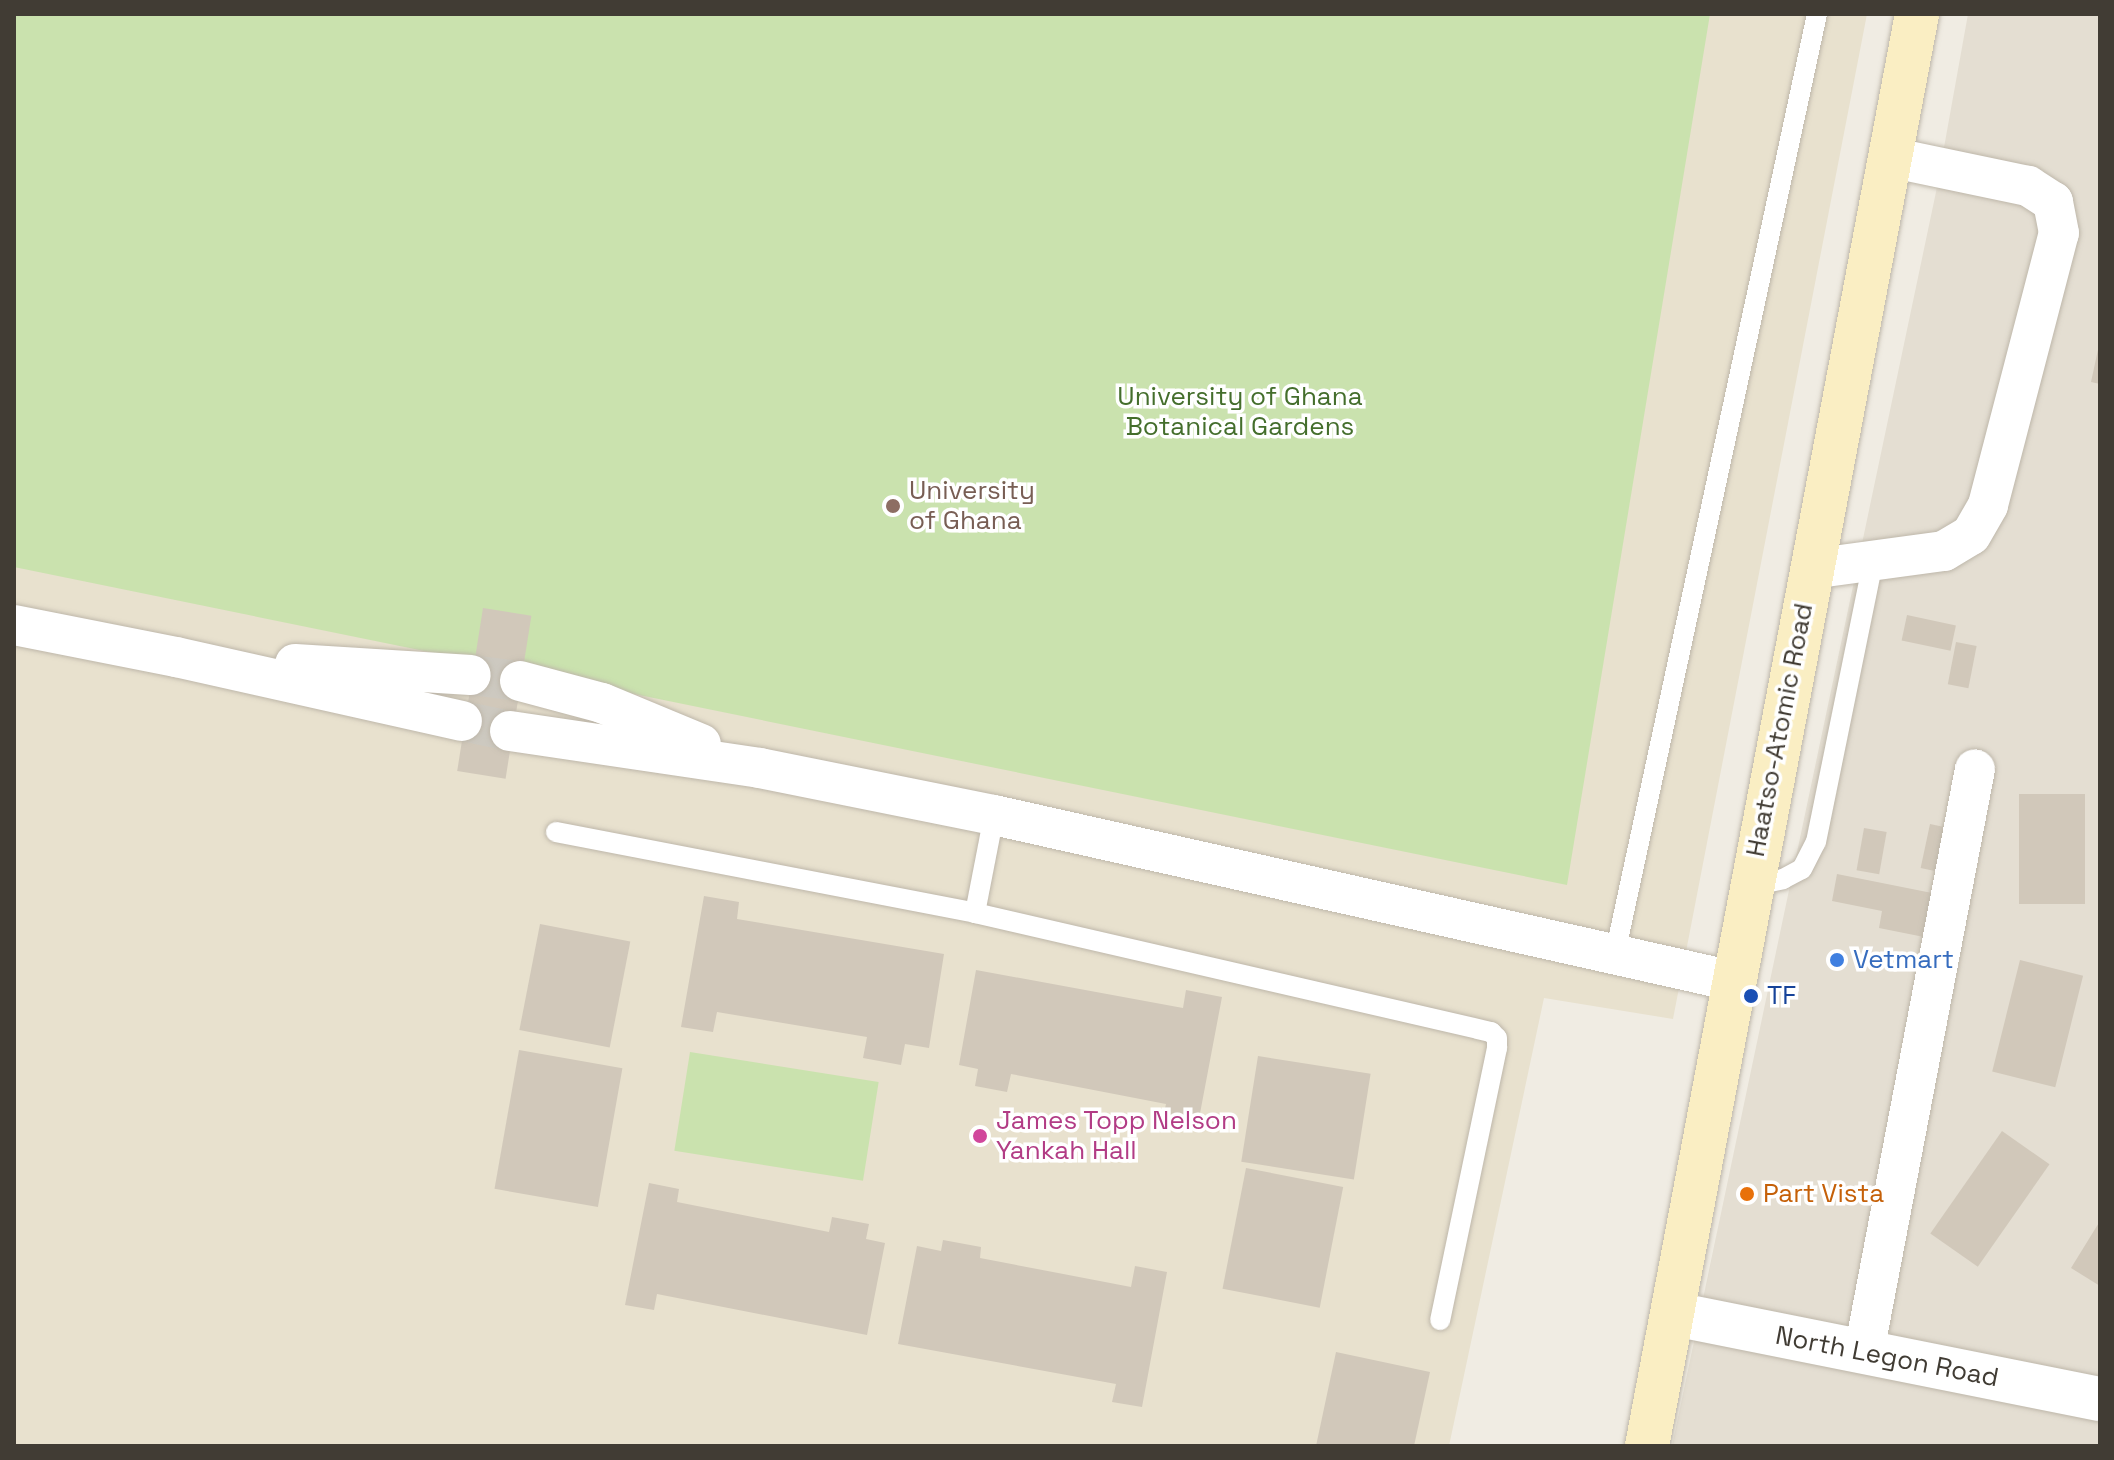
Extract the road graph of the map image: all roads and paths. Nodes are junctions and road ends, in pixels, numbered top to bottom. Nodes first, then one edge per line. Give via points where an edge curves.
1 (1817, 14) edge
2 (1917, 14) edge
3 (1889, 157) junction
4 (1873, 561) junction
5 (1811, 569) junction
6 (14, 625) edge
7 (176, 657) junction
8 (471, 675) tunnel mouth
9 (520, 681) tunnel mouth
10 (462, 721) tunnel mouth
11 (510, 731) tunnel mouth
12 (760, 768) junction
13 (1975, 769) dead end
14 (994, 815) junction
15 (556, 832) dead end
16 (1751, 886) junction
17 (975, 913) junction
18 (1615, 954) junction
19 (1733, 981) junction
20 (1674, 1314) junction
21 (1440, 1320) dead end
22 (1864, 1352) junction
23 (2100, 1399) edge
24 (1647, 1446) edge

1 - 18 lane
2 - 3 main road, Haatso-Atomic Road
3 - 4 street via 2028,186 2053,202 2059,233 1988,505 1971,535 1944,551
3 - 5 main road, Haatso-Atomic Road
4 - 5 street
4 - 16 lane via 1816,842 1802,869
5 - 16 main road, Haatso-Atomic Road
6 - 7 street
7 - 8 street
7 - 10 street
9 - 12 street via 602,703
11 - 12 street
12 - 14 street
13 - 22 street
14 - 17 lane
14 - 18 street
15 - 17 lane
16 - 19 main road, Haatso-Atomic Road
17 - 21 lane via 1491,1032 1497,1048
18 - 19 street
19 - 20 main road, Haatso-Atomic Road
20 - 22 street, North Legon Road
20 - 24 main road, Haatso-Atomic Road
22 - 23 street, North Legon Road

